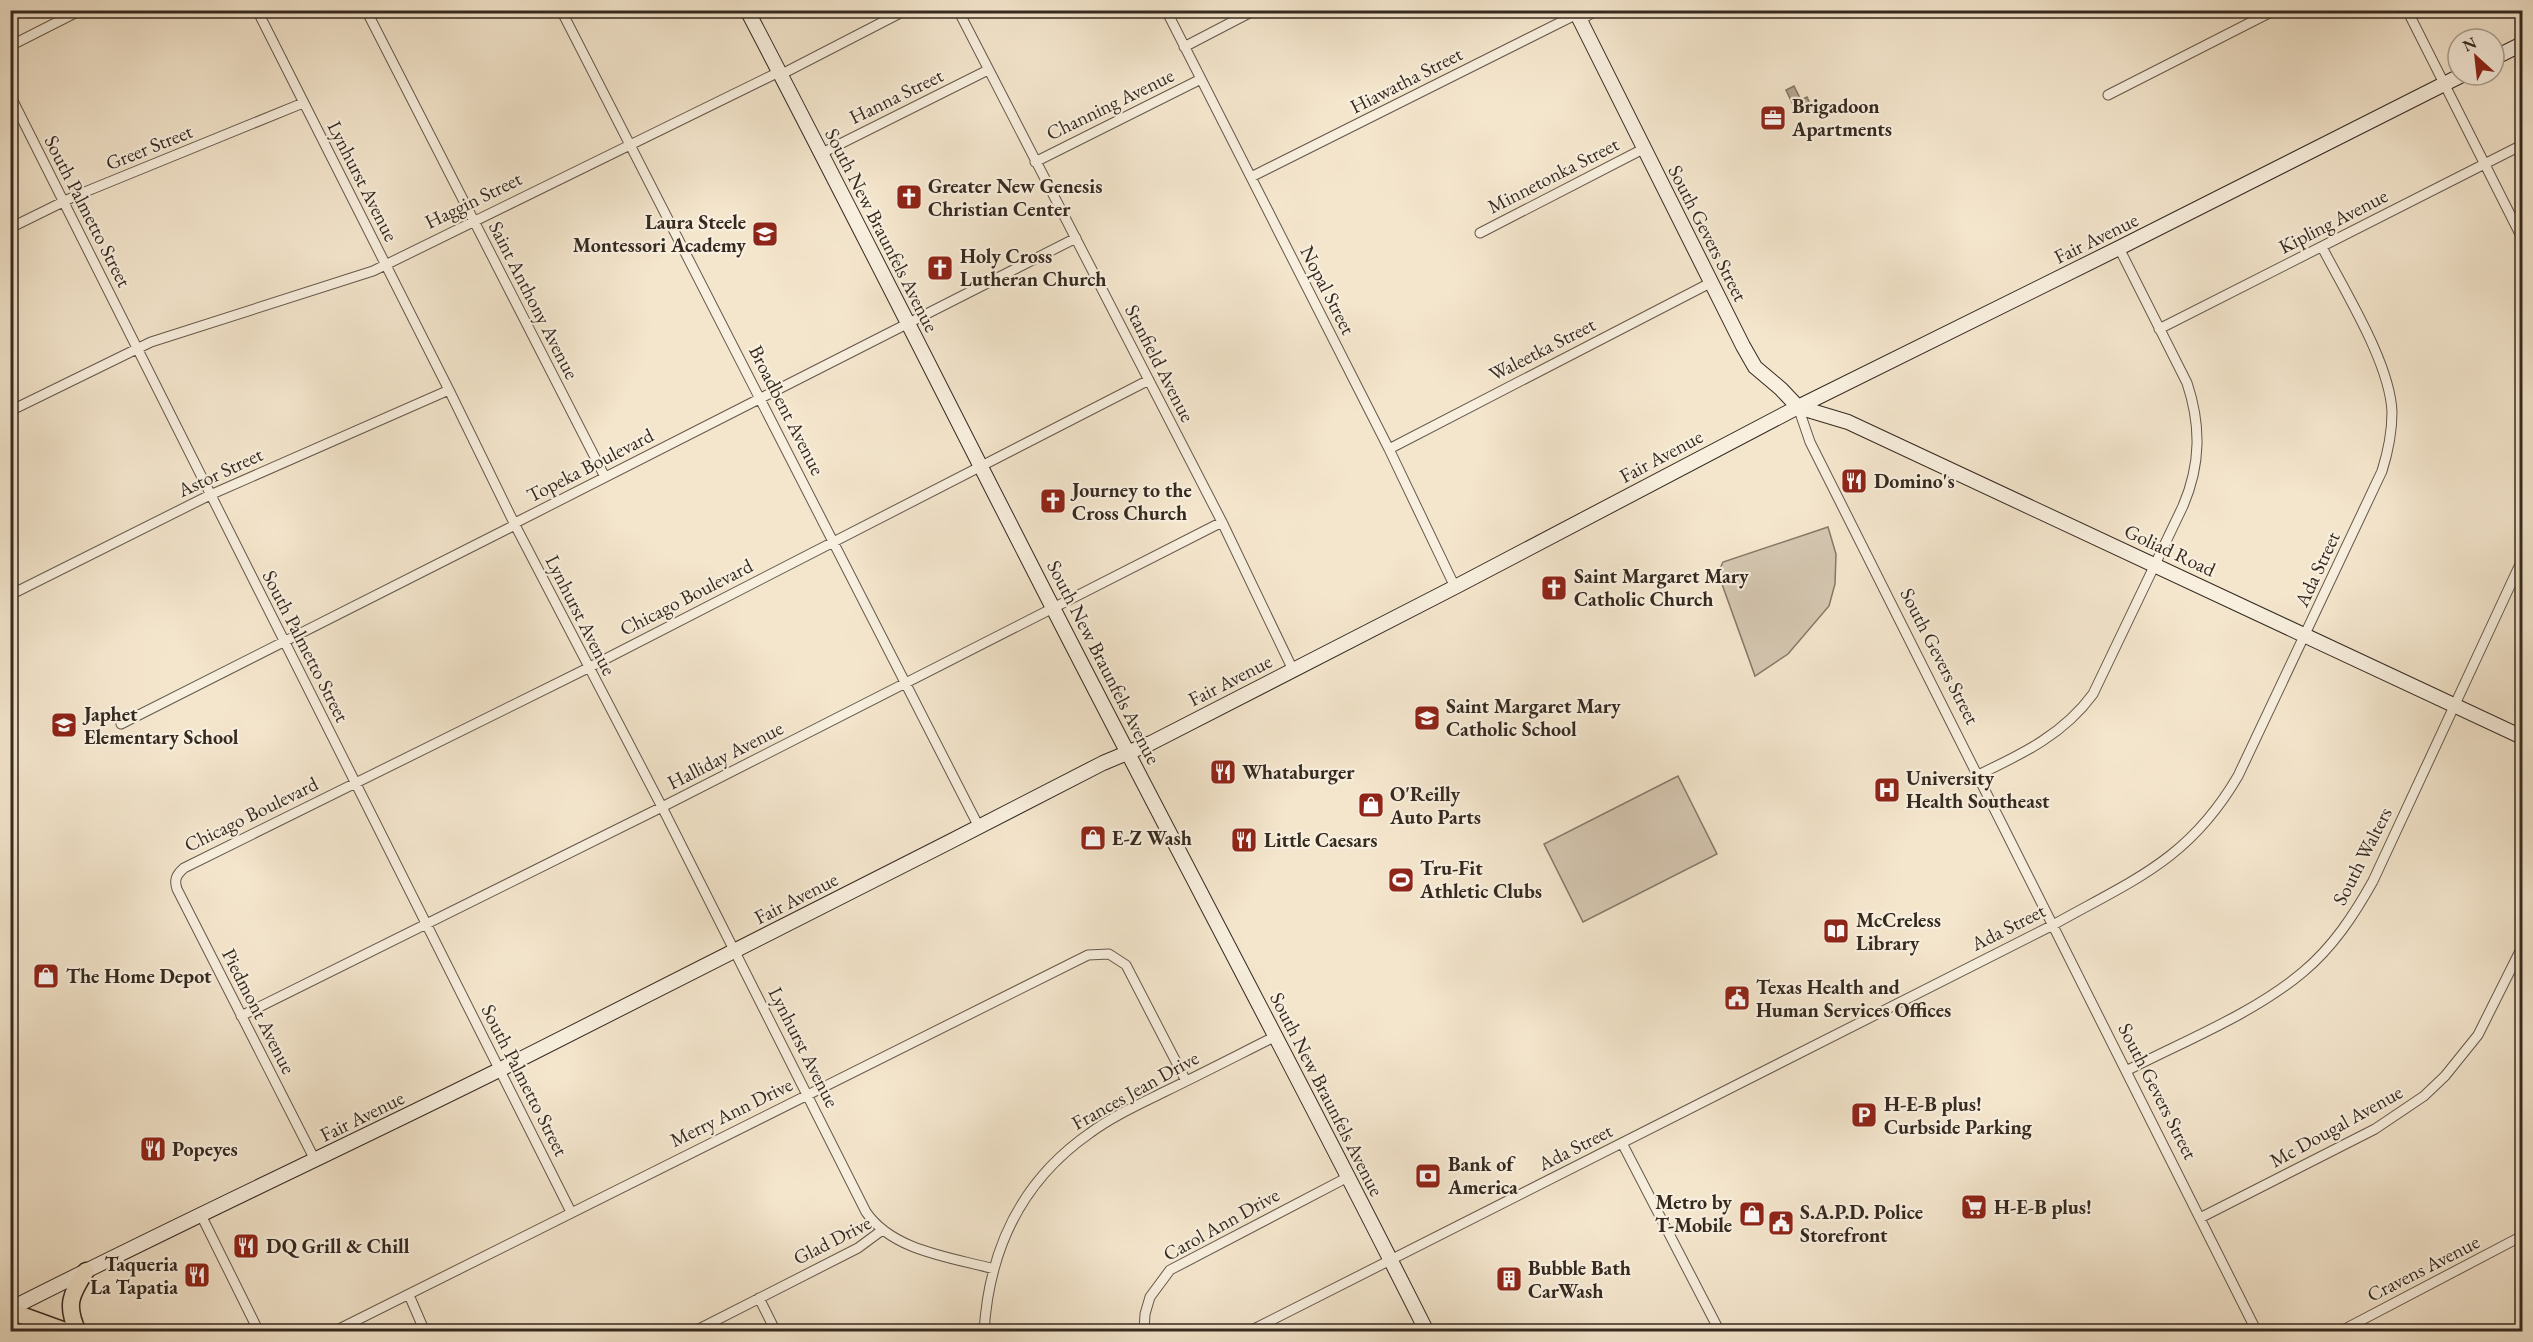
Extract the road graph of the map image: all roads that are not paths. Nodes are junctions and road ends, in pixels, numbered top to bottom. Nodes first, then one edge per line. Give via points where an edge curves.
1 (81, 10) edge
2 (270, 10) edge
3 (366, 10) edge
4 (561, 10) edge
5 (747, 10) edge
6 (906, 10) edge
7 (958, 10) edge
8 (1166, 10) edge
9 (1255, 10) edge
10 (1597, 10) edge
11 (2275, 10) edge
12 (2407, 10) edge
13 (258, 13) edge
14 (1577, 15) edge
15 (2523, 44) edge
16 (10, 46) edge
17 (1184, 47) junction
18 (2506, 52) edge
19 (988, 70) junction
20 (779, 73) junction
21 (1201, 79) junction
22 (2444, 84) junction
23 (10, 95) edge
24 (2108, 95) dead end
25 (303, 103) junction
26 (629, 145) junction
27 (2523, 146) edge
28 (1643, 149) junction
29 (820, 154) junction
30 (1035, 162) junction
31 (2485, 165) junction
32 (1251, 177) junction
33 (63, 202) junction
34 (472, 220) junction
35 (10, 228) edge
36 (1480, 233) dead end
37 (1076, 238) junction
38 (2523, 238) edge
39 (2322, 247) junction
40 (2119, 248) junction
41 (385, 265) junction
42 (1712, 282) junction
43 (908, 323) junction
44 (2159, 329) junction
45 (136, 347) junction
46 (1149, 380) junction
47 (449, 390) junction
48 (760, 398) junction
49 (1798, 407) junction
50 (10, 411) edge
51 (1389, 449) junction
52 (982, 465) junction
53 (605, 477) junction
54 (210, 495) junction
55 (1222, 522) junction
56 (515, 525) junction
57 (833, 541) junction
58 (2523, 560) edge
59 (2156, 565) junction
60 (1455, 587) junction
61 (10, 596) edge
62 (1053, 607) junction
63 (2305, 635) junction
64 (284, 642) junction
65 (588, 668) junction
66 (1293, 670) junction
67 (906, 683) junction
68 (2454, 706) junction
69 (121, 724) dead end
70 (2523, 737) edge
71 (1129, 753) junction
72 (1978, 776) junction
73 (355, 783) junction
74 (662, 807) junction
75 (979, 827) junction
76 (176, 878) joint
77 (426, 924) junction
78 (2053, 925) junction
79 (2523, 946) edge
80 (735, 951) junction
81 (241, 1016) junction
82 (1276, 1036) junction
83 (500, 1070) junction
84 (2126, 1071) junction
85 (1186, 1081) junction
86 (808, 1094) junction
87 (1622, 1143) junction
88 (315, 1160) junction
89 (1348, 1177) junction
90 (571, 1212) junction
91 (200, 1213) junction
92 (2199, 1218) junction
93 (881, 1231) junction
94 (2523, 1236) edge
95 (1390, 1260) junction
96 (994, 1269) junction
97 (86, 1271) junction
98 (409, 1294) junction
99 (759, 1298) junction
100 (10, 1310) edge
101 (68, 1332) edge
102 (78, 1332) edge
103 (259, 1332) edge
104 (333, 1332) edge
105 (425, 1332) edge
106 (693, 1332) edge
107 (776, 1332) edge
108 (984, 1332) edge
109 (1144, 1332) edge
110 (1248, 1332) edge
111 (1426, 1332) edge
112 (1720, 1332) edge
113 (2257, 1332) edge
114 (2339, 1332) edge

1 - 16 street
2 - 13 street
3 - 34 street, Saint Anthony Avenue
4 - 26 street, Broadbent Avenue
5 - 20 main road, South New Braunfels Avenue
6 - 20 street, Haggin Street
7 - 19 street, Stanfield Avenue
8 - 17 street, Nopal Street
9 - 17 street, Channing Avenue
10 - 14 street, Hiawatha Street
11 - 24 street
12 - 22 street
13 - 25 street, Lynhurst Avenue
14 - 28 main road, South Gevers Street
14 - 32 street, Hiawatha Street
15 - 18 main road
17 - 21 street, Nopal Street
19 - 29 street, Hanna Street
19 - 30 street, Stanfield Avenue
20 - 26 street, Haggin Street
20 - 29 main road, South New Braunfels Avenue
21 - 30 street, Channing Avenue
21 - 32 street, Nopal Street
22 - 31 street
22 - 40 main road, Fair Avenue
23 - 33 street, South Palmetto Street
25 - 33 street, Greer Street
25 - 41 street, Lynhurst Avenue
26 - 34 street, Haggin Street
26 - 48 street, Broadbent Avenue
27 - 31 street, Kipling Avenue
28 - 36 street, Minnetonka Street
28 - 42 main road, South Gevers Street
29 - 43 main road, South New Braunfels Avenue
30 - 37 street, Stanfield Avenue
31 - 38 street
31 - 39 street, Kipling Avenue
32 - 51 street, Nopal Street
33 - 35 street, Greer Street
33 - 45 street, South Palmetto Street
34 - 41 street, Haggin Street
34 - 53 street, Saint Anthony Avenue
37 - 43 street, Topeka Boulevard
37 - 46 street, Stanfield Avenue
39 - 44 street, Kipling Avenue
39 - 63 street, Ada Street via 2383,370 2392,426 2382,471
40 - 44 street
40 - 49 main road, Fair Avenue
41 - 45 street, Haggin Street
41 - 47 street, Lynhurst Avenue
42 - 49 main road, South Gevers Street via 1755,367
42 - 51 street, Waleetka Street
43 - 48 street, Topeka Boulevard
43 - 52 main road, South New Braunfels Avenue
44 - 59 street via 2187,383 2198,445 2190,491
45 - 50 street, Haggin Street
45 - 54 street, South Palmetto Street
46 - 52 street, Chicago Boulevard
46 - 55 street, Stanfield Avenue
47 - 54 street, Astor Street
47 - 56 street, Lynhurst Avenue
48 - 53 street, Topeka Boulevard
48 - 57 street, Broadbent Avenue
49 - 59 main road, Goliad Road via 1848,422
49 - 60 main road, Fair Avenue
49 - 72 street, South Gevers Street via 1810,442
51 - 60 street, Nopal Street
52 - 57 street, Chicago Boulevard
52 - 62 main road, South New Braunfels Avenue
53 - 56 street, Topeka Boulevard
54 - 61 street, Astor Street
54 - 64 street, South Palmetto Street
55 - 62 street, Halliday Avenue
55 - 66 street, Stanfield Avenue
56 - 64 street, Topeka Boulevard
56 - 65 street, Lynhurst Avenue
57 - 65 street, Chicago Boulevard
57 - 67 street, Broadbent Avenue
58 - 68 street, South Walters
59 - 63 main road, Goliad Road
59 - 72 street via 2101,681 2083,707 2042,743
60 - 66 main road, Fair Avenue
62 - 67 street, Halliday Avenue
62 - 71 main road, South New Braunfels Avenue
63 - 68 main road, Goliad Road
63 - 78 street, Ada Street via 2238,776 2211,818 2159,866
64 - 69 street, Topeka Boulevard
64 - 73 street, South Palmetto Street
65 - 73 street, Chicago Boulevard
65 - 74 street, Lynhurst Avenue
66 - 71 main road, Fair Avenue
67 - 74 street, Halliday Avenue
67 - 75 street, Broadbent Avenue
68 - 70 main road, Goliad Road
68 - 84 street, South Walters via 2364,898 2325,951 2258,1004
71 - 75 main road, Fair Avenue
71 - 82 main road, South New Braunfels Avenue
72 - 78 street, South Gevers Street
73 - 76 street, Chicago Boulevard via 183,868
73 - 77 street, South Palmetto Street
74 - 77 street, Halliday Avenue
74 - 80 street, Lynhurst Avenue
75 - 80 main road, Fair Avenue
76 - 81 street, Piedmont Avenue via 177,889
77 - 81 street, Halliday Avenue
77 - 83 street, South Palmetto Street
78 - 84 street, South Gevers Street
78 - 87 street, Ada Street
79 - 92 street, Mc Dougal Avenue via 2478,1035 2424,1096 2375,1130
80 - 83 main road, Fair Avenue
80 - 86 street, Lynhurst Avenue
81 - 88 street, Piedmont Avenue
82 - 85 street, Frances Jean Drive
82 - 89 main road, South New Braunfels Avenue
83 - 88 main road, Fair Avenue
83 - 90 street, South Palmetto Street
84 - 92 street, South Gevers Street
85 - 86 street, Merry Ann Drive via 1126,966 1119,958 1098,952
85 - 96 street, Frances Jean Drive via 1091,1131 1052,1165 1007,1230
86 - 90 street, Merry Ann Drive
86 - 93 street, Lynhurst Avenue via 866,1212
87 - 95 street, Ada Street
87 - 112 street
88 - 91 main road, Fair Avenue
89 - 95 main road, South New Braunfels Avenue
89 - 109 street, Carol Ann Drive via 1170,1270 1150,1298
90 - 98 street, Merry Ann Drive
91 - 97 main road, Fair Avenue
91 - 103 street
92 - 113 street, South Gevers Street
93 - 96 street, Glad Drive via 911,1246
93 - 99 street, Glad Drive via 858,1248
94 - 114 street, Cravens Avenue
95 - 110 street, Ada Street
95 - 111 main road, South New Braunfels Avenue
96 - 108 street, Frances Jean Drive
97 - 100 main road, Fair Avenue
97 - 102 highway via 72,1293 70,1307
98 - 104 street, Merry Ann Drive
98 - 105 street
99 - 106 street, Glad Drive
99 - 107 street
100 - 101 highway

